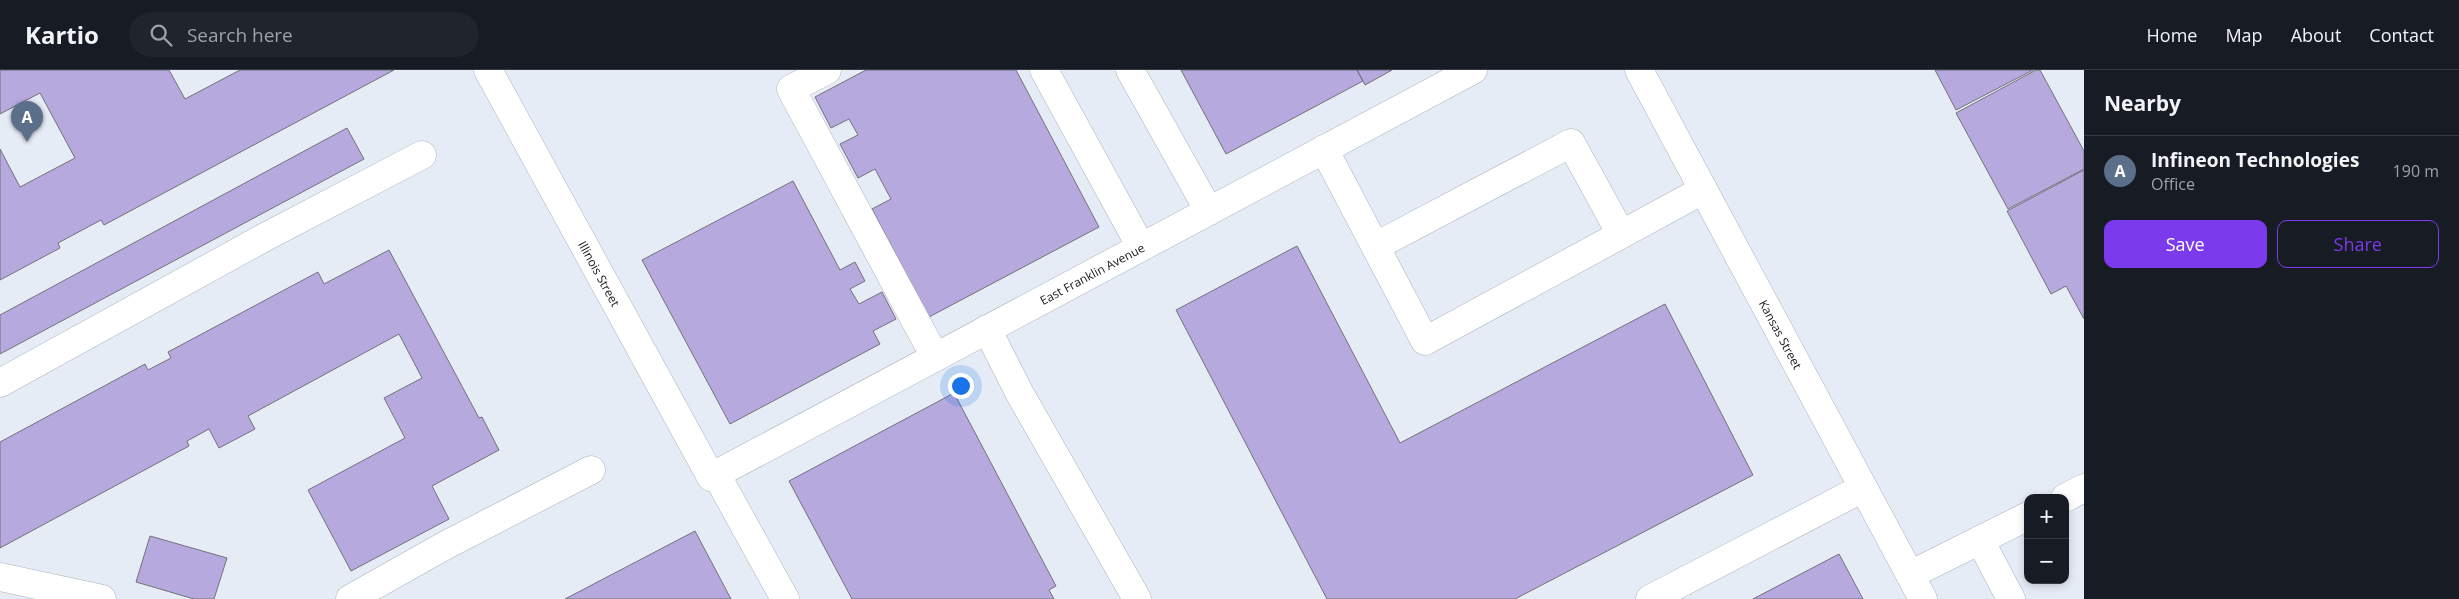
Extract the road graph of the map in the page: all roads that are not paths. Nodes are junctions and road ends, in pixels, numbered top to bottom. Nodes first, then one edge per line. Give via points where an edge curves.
1 (488, 70) edge
2 (827, 70) edge
3 (1044, 70) edge
4 (1130, 70) edge
5 (1473, 70) edge
6 (1638, 70) edge
7 (1324, 149) junction
8 (422, 155) dead end
9 (1703, 190) junction
10 (1209, 211) junction
11 (1621, 234) junction
12 (1376, 246) junction
13 (1141, 247) junction
14 (987, 329) junction
15 (935, 357) junction
16 (0, 383) edge
17 (591, 470) dead end
18 (713, 475) junction
19 (1863, 488) junction
20 (2084, 488) edge
21 (2069, 496) edge
22 (2024, 518) edge
23 (1980, 540) junction
24 (1910, 575) junction
25 (0, 577) edge
26 (102, 599) edge
27 (350, 599) edge
28 (785, 599) edge
29 (1137, 599) edge
30 (1650, 599) edge
31 (1923, 599) edge
32 (2011, 599) edge

1 - 18 street, Illinois Street
2 - 15 street via 791,89
3 - 13 street
4 - 10 street
5 - 7 street, East Franklin Avenue
6 - 9 street, Kansas Street
7 - 10 street, East Franklin Avenue
7 - 12 street
8 - 16 street
9 - 11 street
9 - 19 street, Kansas Street
10 - 13 street, East Franklin Avenue
11 - 12 street via 1571,143
11 - 12 street via 1425,341
13 - 14 street, East Franklin Avenue
14 - 15 street, East Franklin Avenue
14 - 29 street via 1020,394
15 - 18 street, East Franklin Avenue
17 - 27 street
18 - 28 street, Illinois Street
19 - 24 street, Kansas Street
19 - 30 street
20 - 21 street
22 - 23 street
23 - 24 street
23 - 32 street
24 - 31 street, Kansas Street
25 - 26 street

